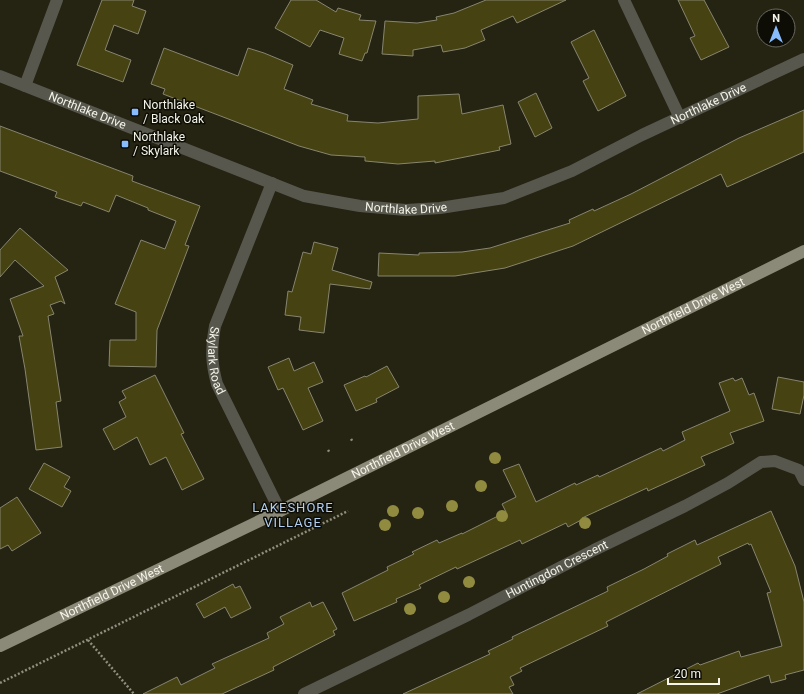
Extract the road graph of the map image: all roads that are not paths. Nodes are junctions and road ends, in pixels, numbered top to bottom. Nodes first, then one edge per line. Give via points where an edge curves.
1 (57, 0) edge
2 (624, 0) edge
3 (804, 59) edge
4 (0, 76) edge
5 (25, 86) junction
6 (680, 118) junction
7 (272, 183) junction
8 (804, 251) edge
9 (804, 480) edge
10 (280, 511) junction
11 (0, 646) edge
12 (304, 694) edge

1 - 5 street
2 - 6 street
3 - 6 street, Northlake Drive
4 - 5 street, Northlake Drive
5 - 7 street, Northlake Drive
6 - 7 street, Northlake Drive via 542,183 504,198 475,204 406,210 360,206 304,196
7 - 10 street, Skylark Road via 215,326 211,348 217,384
8 - 10 main road, Northfield Drive West
9 - 12 street, Huntingdon Crescent via 799,470 775,462 761,462 685,506 468,616
10 - 11 main road, Northfield Drive West

